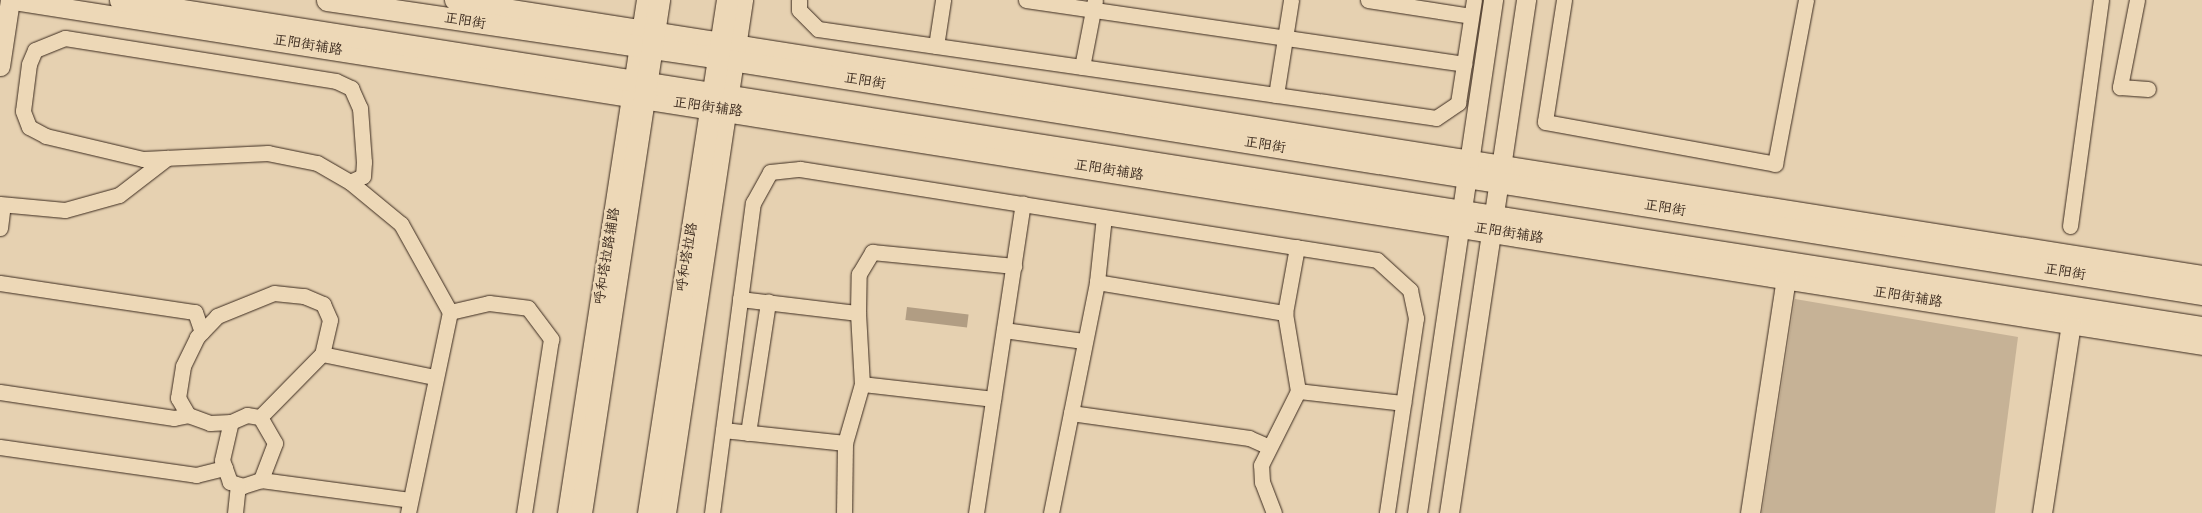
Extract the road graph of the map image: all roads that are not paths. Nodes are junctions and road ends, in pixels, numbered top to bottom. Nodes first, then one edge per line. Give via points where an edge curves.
1 (12, 0) edge
2 (120, 0) edge
3 (327, 0) edge
4 (454, 0) edge
5 (646, 0) edge
6 (659, 0) edge
7 (727, 0) edge
8 (743, 0) edge
9 (799, 0) edge
10 (942, 0) edge
11 (1026, 0) edge
12 (1291, 0) edge
13 (1368, 0) edge
14 (1474, 0) edge
15 (1493, 0) edge
16 (1526, 0) edge
17 (1564, 0) edge
18 (1806, 0) edge
19 (2101, 0) edge
20 (2137, 0) edge
21 (1094, 5) edge
22 (1471, 16) junction
23 (1282, 35) junction
24 (647, 40) junction
25 (936, 46) junction
26 (728, 50) junction
27 (1464, 64) junction
28 (0, 66) edge
29 (1082, 67) junction
30 (2148, 89) dead end
31 (639, 90) junction
32 (1276, 95) junction
33 (720, 101) junction
34 (167, 158) junction
35 (1465, 168) junction
36 (1499, 172) junction
37 (350, 182) junction
38 (1023, 204) junction
39 (2, 205) edge
40 (1104, 217) junction
41 (1460, 218) junction
42 (1491, 223) junction
43 (2070, 226) dead end
44 (0, 228) edge
45 (1297, 247) junction
46 (1014, 266) junction
47 (1788, 270) junction
48 (2202, 275) edge
49 (1097, 282) junction
50 (0, 283) edge
51 (2202, 294) edge
52 (740, 299) junction
53 (768, 302) junction
54 (450, 312) junction
55 (858, 313) junction
56 (1285, 313) junction
57 (2071, 324) junction
58 (2202, 327) edge
59 (1004, 330) junction
60 (202, 332) junction
61 (1083, 341) junction
62 (2202, 346) edge
63 (322, 354) junction
64 (434, 377) junction
65 (862, 384) junction
66 (1298, 390) junction
67 (0, 392) edge
68 (993, 399) junction
69 (1403, 403) junction
70 (1070, 413) junction
71 (188, 415) junction
72 (260, 417) junction
73 (231, 422) junction
74 (723, 430) junction
75 (748, 433) junction
76 (845, 443) junction
77 (1269, 447) junction
78 (0, 448) edge
79 (225, 468) junction
80 (261, 480) junction
81 (238, 485) junction
82 (409, 507) edge
83 (235, 513) edge
84 (524, 513) edge
85 (568, 513) edge
86 (581, 513) edge
87 (648, 513) edge
88 (666, 513) edge
89 (712, 513) edge
90 (845, 513) edge
91 (976, 513) edge
92 (1052, 513) edge
93 (1274, 513) edge
94 (1387, 513) edge
95 (1417, 513) edge
96 (1449, 513) edge
97 (1750, 513) edge
98 (2042, 513) edge

1 - 28 street
1 - 31 street, 正阳街辅路
2 - 31 main road
3 - 24 main road, 正阳街
4 - 24 street
5 - 24 street
6 - 24 main road
7 - 26 main road, 呼和塔拉路
8 - 26 street
9 - 25 street via 799,10 818,29
10 - 25 street
11 - 21 street
12 - 23 street
13 - 22 street
14 - 22 street
15 - 35 street
16 - 36 street
17 - 18 street via 1545,122 1775,164
19 - 43 street
20 - 30 street via 2120,87
21 - 23 street
21 - 29 street
22 - 27 street
23 - 27 street
23 - 32 street
24 - 26 main road, 正阳街
24 - 31 main road
25 - 29 street
26 - 33 main road, 呼和塔拉路
26 - 35 main road, 正阳街
27 - 32 street via 1458,103 1436,118
29 - 32 street
31 - 33 main road
31 - 85 street, 呼和塔拉路辅路
31 - 86 main road
33 - 41 main road
33 - 87 main road, 呼和塔拉路
33 - 88 street
34 - 37 street via 268,153 318,162
34 - 37 street via 143,159 46,136 30,127 23,111 29,64 35,50 65,38 336,82 351,88 360,108 362,176
34 - 39 street via 110,197 65,210
35 - 36 main road, 正阳街
35 - 41 street
36 - 42 street
36 - 48 street
36 - 51 main road, 正阳街
37 - 54 street via 401,224
38 - 40 street
38 - 46 street
38 - 52 street via 800,168 770,172 753,203
39 - 44 street
40 - 45 street
40 - 49 street
41 - 42 main road
41 - 95 street
42 - 47 main road
42 - 96 street
45 - 56 street
45 - 69 street via 1377,260 1410,290 1416,318
46 - 55 street via 872,252 860,274
46 - 59 street
47 - 57 street, 正阳街辅路
47 - 58 main road
47 - 97 street
49 - 56 street
49 - 61 street
50 - 60 street via 195,312
52 - 53 street
52 - 74 street
53 - 55 street
53 - 75 street
54 - 64 street
54 - 84 street via 489,303 528,308 551,339
55 - 65 street
56 - 66 street
57 - 62 street, 正阳街辅路
57 - 98 street
59 - 61 street
59 - 68 street
60 - 63 street via 217,316 274,294 304,296 323,304 330,320
60 - 71 street via 183,366 178,398
61 - 70 street
63 - 64 street
63 - 72 street
64 - 82 street
65 - 68 street
65 - 76 street
66 - 69 street
66 - 77 street
67 - 71 street via 174,418
68 - 91 street
69 - 94 street
70 - 77 street via 1249,438
70 - 92 street
71 - 73 street via 210,423
72 - 73 street via 246,415
72 - 80 street via 275,443
73 - 79 street via 222,460
74 - 75 street
74 - 89 street
75 - 76 street
76 - 90 street
77 - 93 street via 1261,465 1262,482
78 - 79 street via 196,475
79 - 81 street via 230,482
80 - 81 street
80 - 82 street
81 - 83 street

